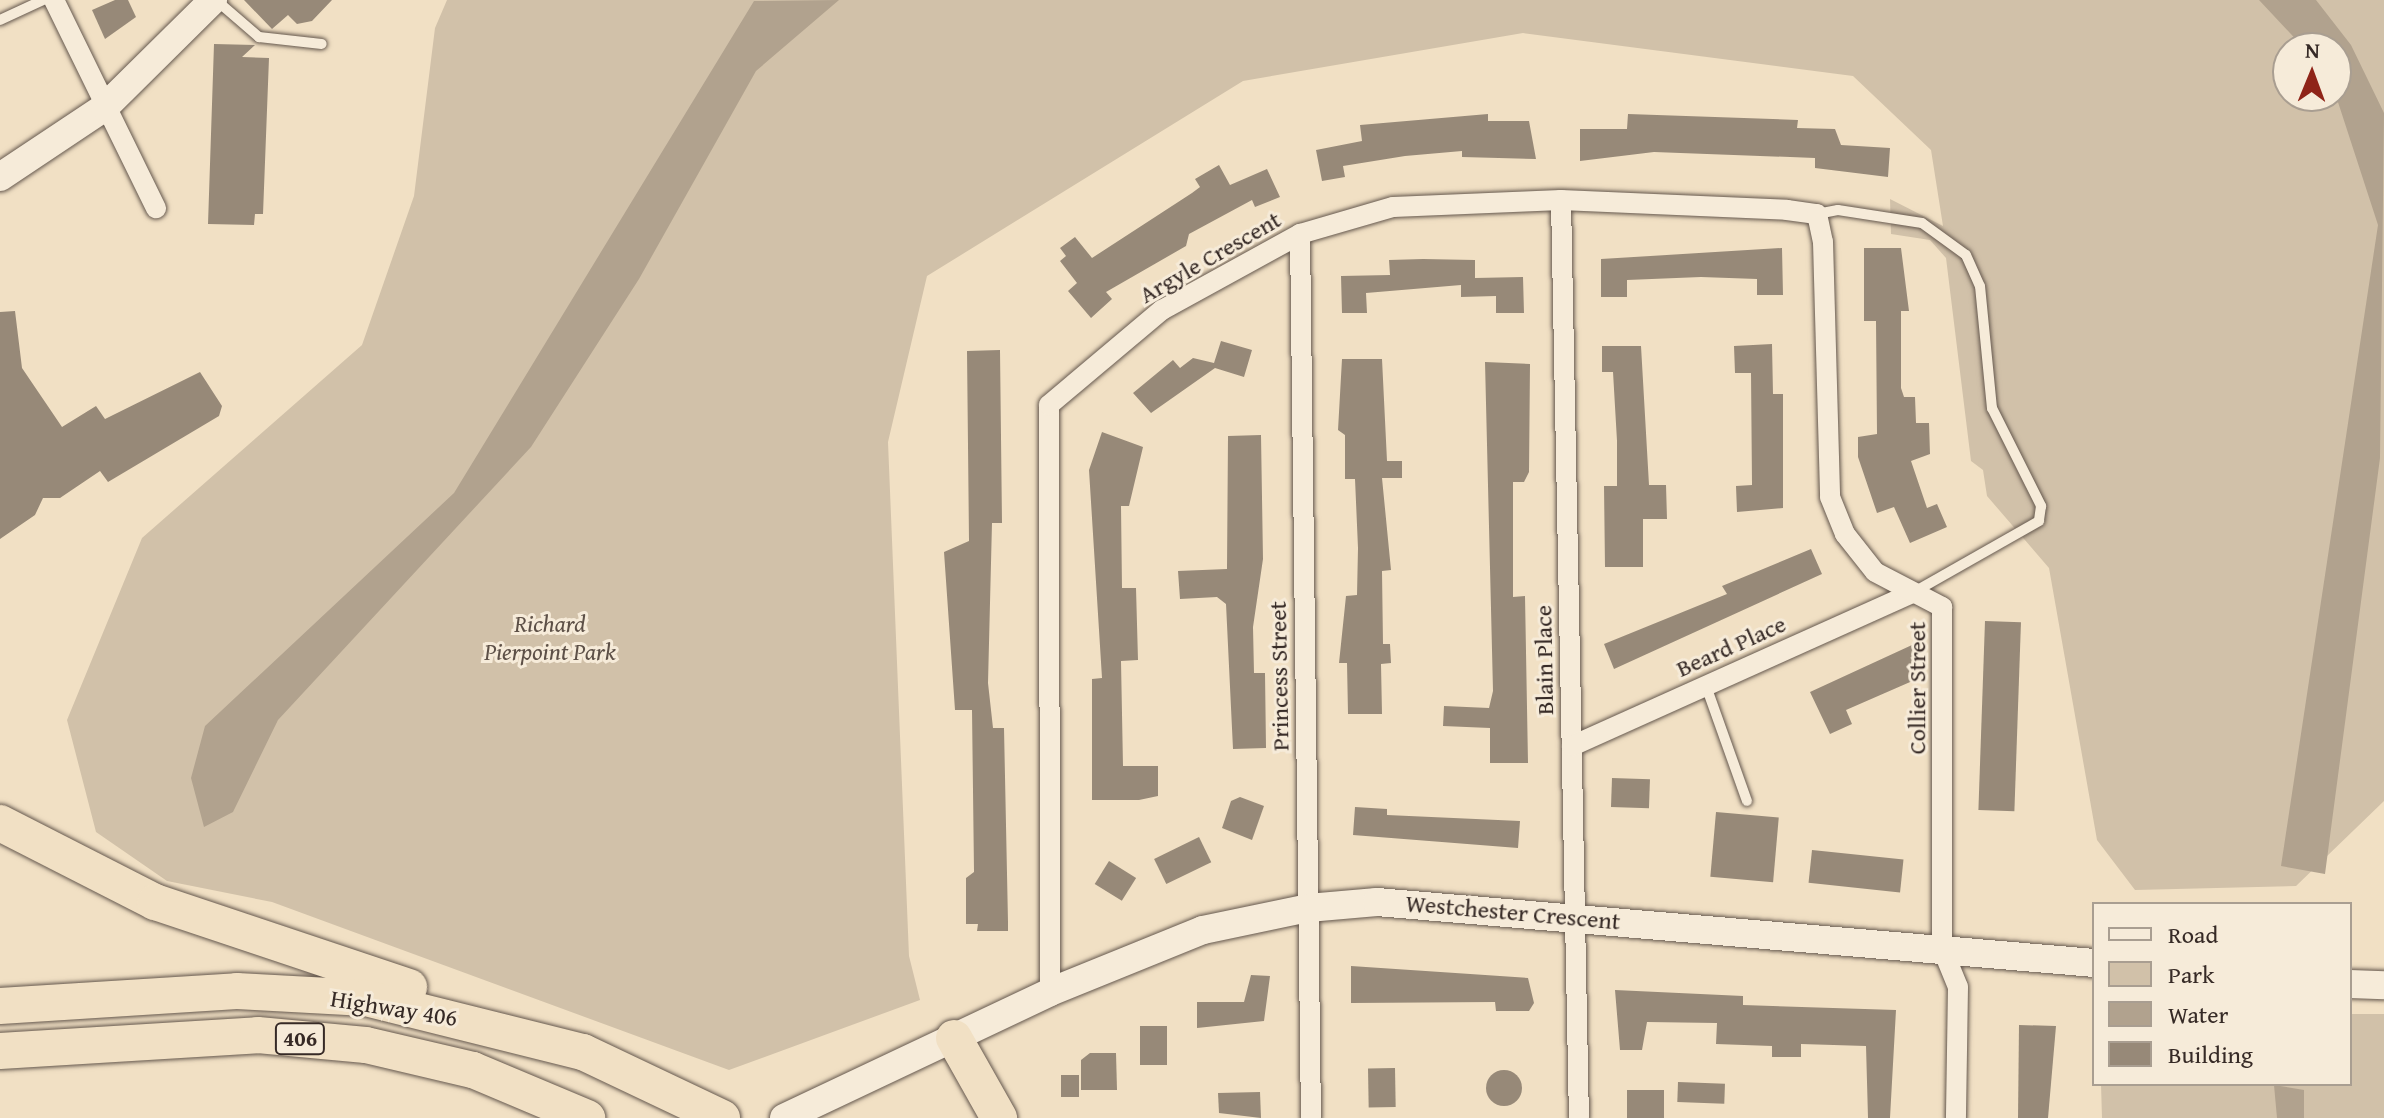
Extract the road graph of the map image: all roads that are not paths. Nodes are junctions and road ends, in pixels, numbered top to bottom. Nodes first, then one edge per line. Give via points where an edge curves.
1 (43, 0) edge
2 (54, 0) edge
3 (215, 0) edge
4 (0, 20) edge
5 (322, 44) dead end
6 (105, 107) junction
7 (0, 177) edge
8 (1561, 200) junction
9 (156, 208) dead end
10 (1817, 214) junction
11 (1300, 234) junction
12 (1912, 593) junction
13 (1706, 686) junction
14 (1572, 746) junction
15 (1747, 801) dead end
16 (0, 823) edge
17 (1308, 908) junction
18 (1575, 917) junction
19 (1942, 948) junction
20 (2092, 963) edge
21 (2352, 984) edge
22 (2384, 985) edge
23 (1050, 992) junction
24 (0, 1006) edge
25 (954, 1038) junction
26 (0, 1051) edge
27 (583, 1052) junction
28 (587, 1118) edge
29 (722, 1118) edge
30 (784, 1118) edge
31 (999, 1118) edge
32 (1311, 1118) edge
33 (1579, 1118) edge
34 (1956, 1118) edge

1 - 4 lane
2 - 6 street
3 - 5 lane via 259,37
3 - 6 main road
6 - 7 main road
6 - 9 street
8 - 10 street, Argyle Crescent
8 - 11 street, Argyle Crescent via 1393,207
8 - 14 street, Blain Place
10 - 12 street, Collier Street via 1830,497 1845,534 1875,572
10 - 12 lane via 1838,210 1922,223 1966,255 1980,286 1992,408 2041,506 2039,521
11 - 17 street, Princess Street
11 - 23 street, Argyle Crescent via 1162,310 1049,405
12 - 13 street, Beard Place
12 - 19 street, Collier Street via 1942,607
13 - 14 street, Beard Place
13 - 15 lane
14 - 18 street, Blain Place
16 - 27 highway via 112,883
17 - 18 main road, Westchester Crescent via 1377,902
17 - 23 main road, Westchester Crescent via 1203,930
17 - 32 street, Princess Street
18 - 19 main road, Westchester Crescent
18 - 33 street, Blain Place
19 - 20 main road, Westchester Crescent
19 - 34 street, Collier Street via 1958,987
21 - 22 main road
23 - 25 main road, Westchester Crescent
24 - 27 highway, Highway 406 / 406 via 237,991 366,998
25 - 30 main road, Westchester Crescent
25 - 31 highway
26 - 28 highway, Highway 406 / 406 via 258,1035 366,1045 473,1070
27 - 29 highway, Highway 406 / 406

